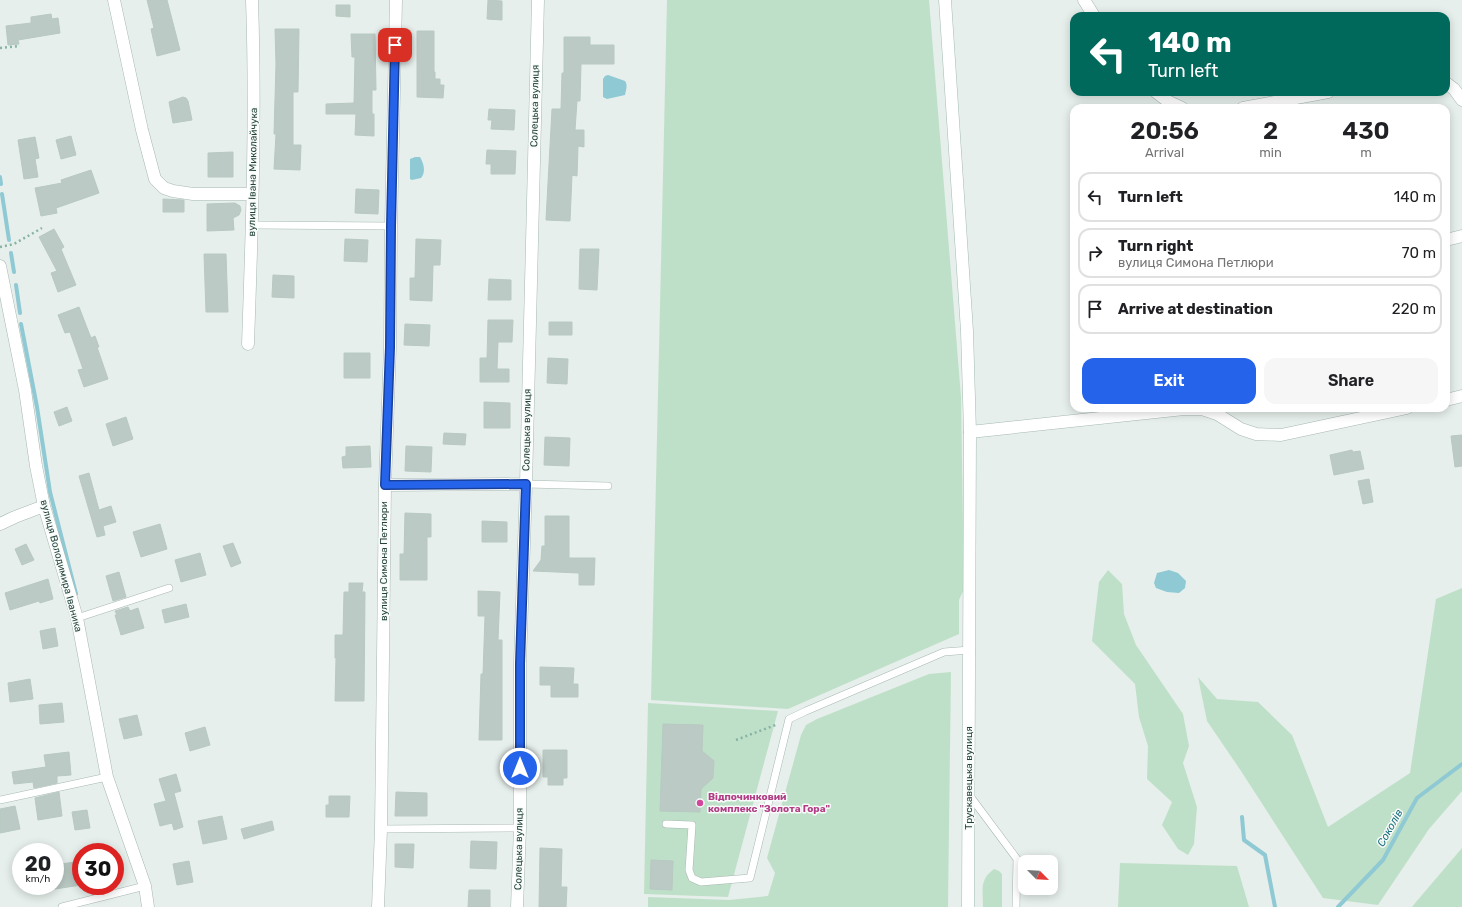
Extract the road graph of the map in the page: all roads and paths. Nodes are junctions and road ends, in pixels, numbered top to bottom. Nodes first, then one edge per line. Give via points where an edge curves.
1 (114, 0) edge
2 (252, 0) edge
3 (396, 0) edge
4 (538, 0) edge
5 (945, 0) edge
6 (1084, 0) edge
7 (1092, 12) edge
8 (20, 46) dead end
9 (0, 48) edge
10 (1450, 86) edge
11 (1161, 96) edge
12 (1307, 96) edge
13 (1462, 100) edge
14 (1173, 104) edge
15 (1264, 104) edge
16 (252, 194) junction
17 (252, 225) junction
18 (391, 226) junction
19 (42, 228) dead end
20 (1462, 236) edge
21 (1450, 239) edge
22 (0, 247) edge
23 (0, 266) edge
24 (248, 344) dead end
25 (1462, 396) edge
26 (1450, 399) edge
27 (1156, 412) edge
28 (1211, 412) edge
29 (1387, 412) edge
30 (970, 432) junction
31 (526, 484) junction
32 (385, 485) junction
33 (608, 486) dead end
34 (44, 506) junction
35 (0, 524) edge
36 (169, 588) dead end
37 (77, 618) junction
38 (970, 650) junction
39 (790, 719) junction
40 (736, 740) dead end
41 (107, 777) junction
42 (970, 796) junction
43 (0, 800) edge
44 (666, 824) dead end
45 (520, 828) junction
46 (380, 829) junction
47 (145, 886) junction
48 (62, 907) edge
49 (148, 907) edge
50 (378, 907) edge
51 (518, 907) edge
52 (968, 907) edge
53 (1016, 907) edge

1 - 16 street via 155,179 164,188 173,191 193,194
2 - 16 street, вулиця Івана Миколайчука via 255,66
3 - 18 street, вулиця Симона Петлюри
4 - 31 street, Солецька вулиця
5 - 30 street, Трускавецька вулиця via 966,315
6 - 7 street
8 - 9 path
10 - 13 street
11 - 14 street
12 - 15 street
16 - 17 street, вулиця Івана Миколайчука
17 - 18 lane
17 - 24 street, вулиця Івана Миколайчука
18 - 32 street, вулиця Симона Петлюри
19 - 22 path via 14,244
20 - 21 street
23 - 34 street, вулиця Володимира Іваника via 25,390
25 - 26 street
27 - 30 street
28 - 29 street via 1241,429 1256,434 1281,435
30 - 38 street, Трускавецька вулиця
31 - 32 street
31 - 33 lane
31 - 45 street, Солецька вулиця via 520,664
32 - 46 street, вулиця Симона Петлюри
34 - 35 street
34 - 37 street, вулиця Володимира Іваника
36 - 37 lane
37 - 41 street, вулиця Володимира Іваника
38 - 39 lane via 944,652
38 - 42 street, Трускавецька вулиця
39 - 40 path
39 - 44 lane via 750,878 701,882 692,878 689,870 692,825
41 - 43 lane
41 - 47 street, вулиця Володимира Іваника
42 - 52 street, Трускавецька вулиця
42 - 53 lane via 1017,859
45 - 46 lane
45 - 51 street, Солецька вулиця
46 - 50 street, вулиця Симона Петлюри
47 - 48 lane
47 - 49 street, вулиця Володимира Іваника

